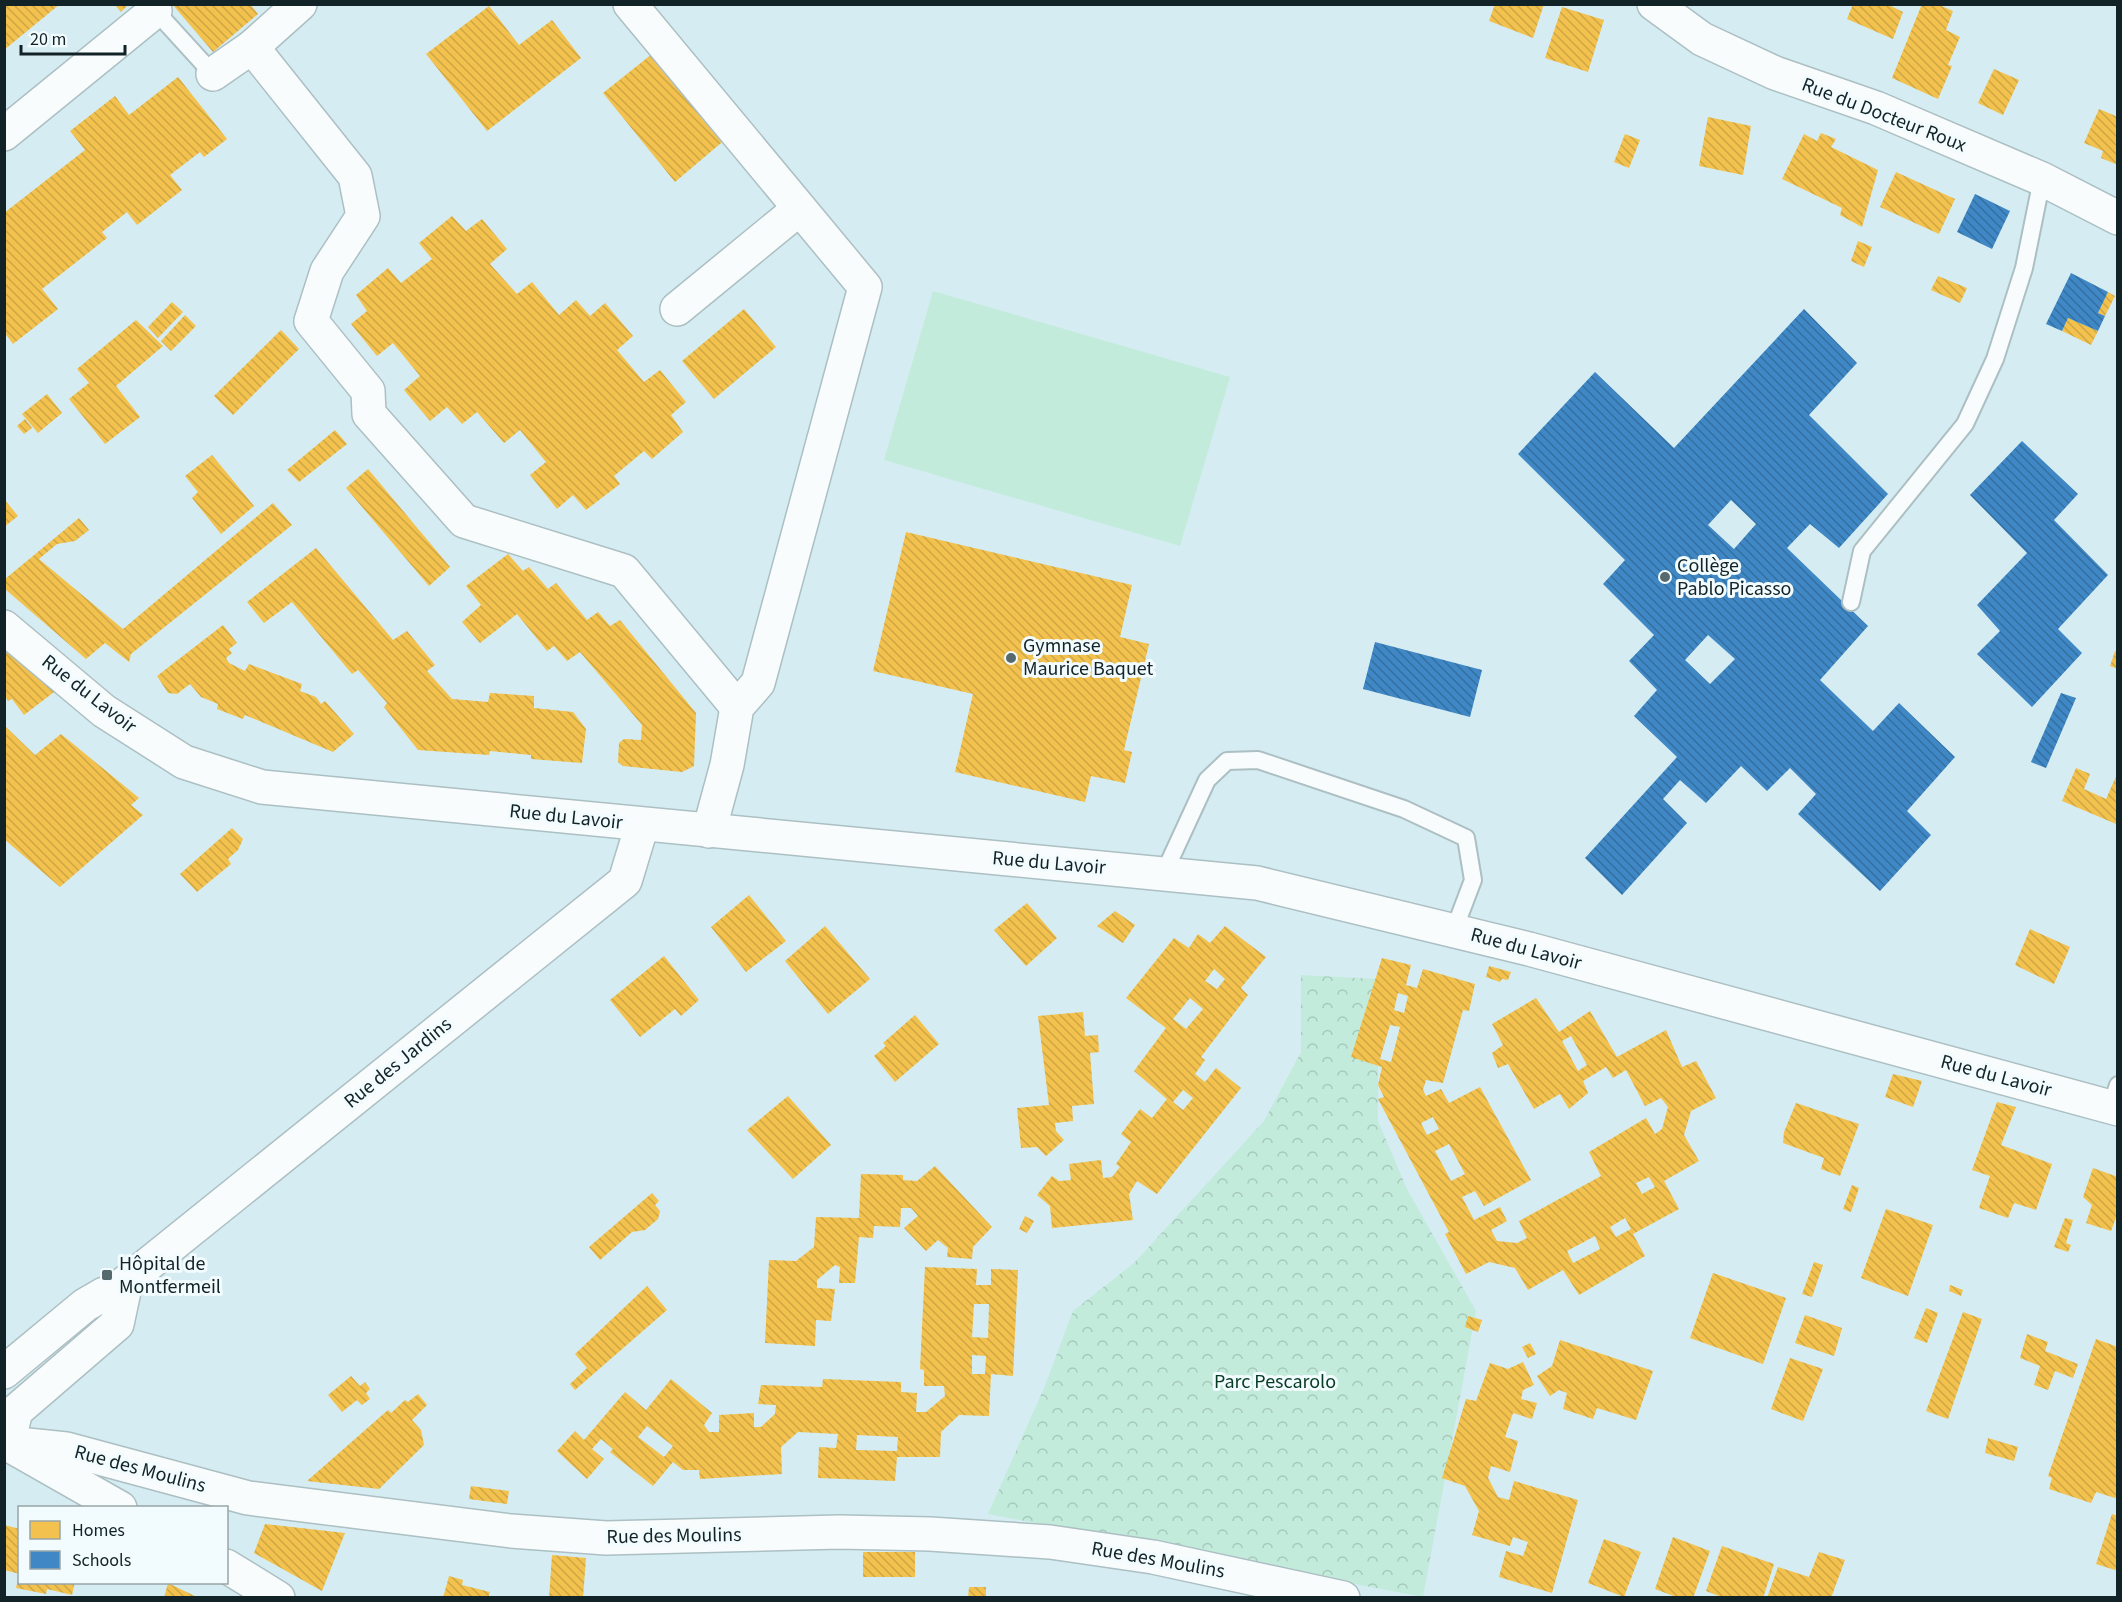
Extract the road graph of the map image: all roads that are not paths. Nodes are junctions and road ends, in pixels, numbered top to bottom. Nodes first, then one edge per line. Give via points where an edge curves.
1 (300, 4) edge
2 (630, 4) edge
3 (1654, 4) edge
4 (152, 8) edge
5 (252, 47) junction
6 (213, 74) joint
7 (4, 134) edge
8 (2042, 179) junction
9 (799, 209) junction
10 (2118, 218) edge
11 (677, 309) dead end
12 (1851, 602) dead end
13 (4, 627) edge
14 (737, 706) junction
15 (642, 825) junction
16 (709, 831) junction
17 (1164, 873) junction
18 (1454, 930) junction
19 (2115, 1100) edge
20 (115, 1288) junction
21 (4, 1372) edge
22 (6, 1443) edge
23 (114, 1463) junction
24 (108, 1501) edge
25 (228, 1567) edge
26 (278, 1598) edge
27 (1343, 1598) edge

1 - 5 street
2 - 9 street
3 - 8 street, Rue du Docteur Roux via 1702,39 1775,73 1876,108
4 - 6 lane
4 - 7 street
5 - 6 street
5 - 14 street via 355,176 363,216 327,270 311,321 368,391 369,414 464,521 624,571
8 - 10 street, Rue du Docteur Roux
8 - 12 lane via 2024,268 1995,359 1965,423 1862,551
9 - 11 street
9 - 14 street via 865,287 758,683
13 - 15 street, Rue du Lavoir via 104,711 184,762 262,787
14 - 16 street via 727,765
15 - 16 street, Rue du Lavoir
15 - 20 street, Rue des Jardins via 625,881
16 - 17 street, Rue du Lavoir
17 - 18 street, Rue du Lavoir via 1257,883
17 - 18 lane via 1207,780 1227,761 1258,760 1404,809 1466,838 1473,880
18 - 19 street, Rue du Lavoir
20 - 21 street, Rue des Jardins via 85,1305
20 - 22 street via 117,1324 16,1411
22 - 23 street, Rue des Moulins via 66,1449
22 - 24 street
23 - 24 street via 108,1481
23 - 27 street, Rue des Moulins via 248,1498 511,1531 606,1538 919,1533 1050,1542 1152,1557
25 - 26 street

